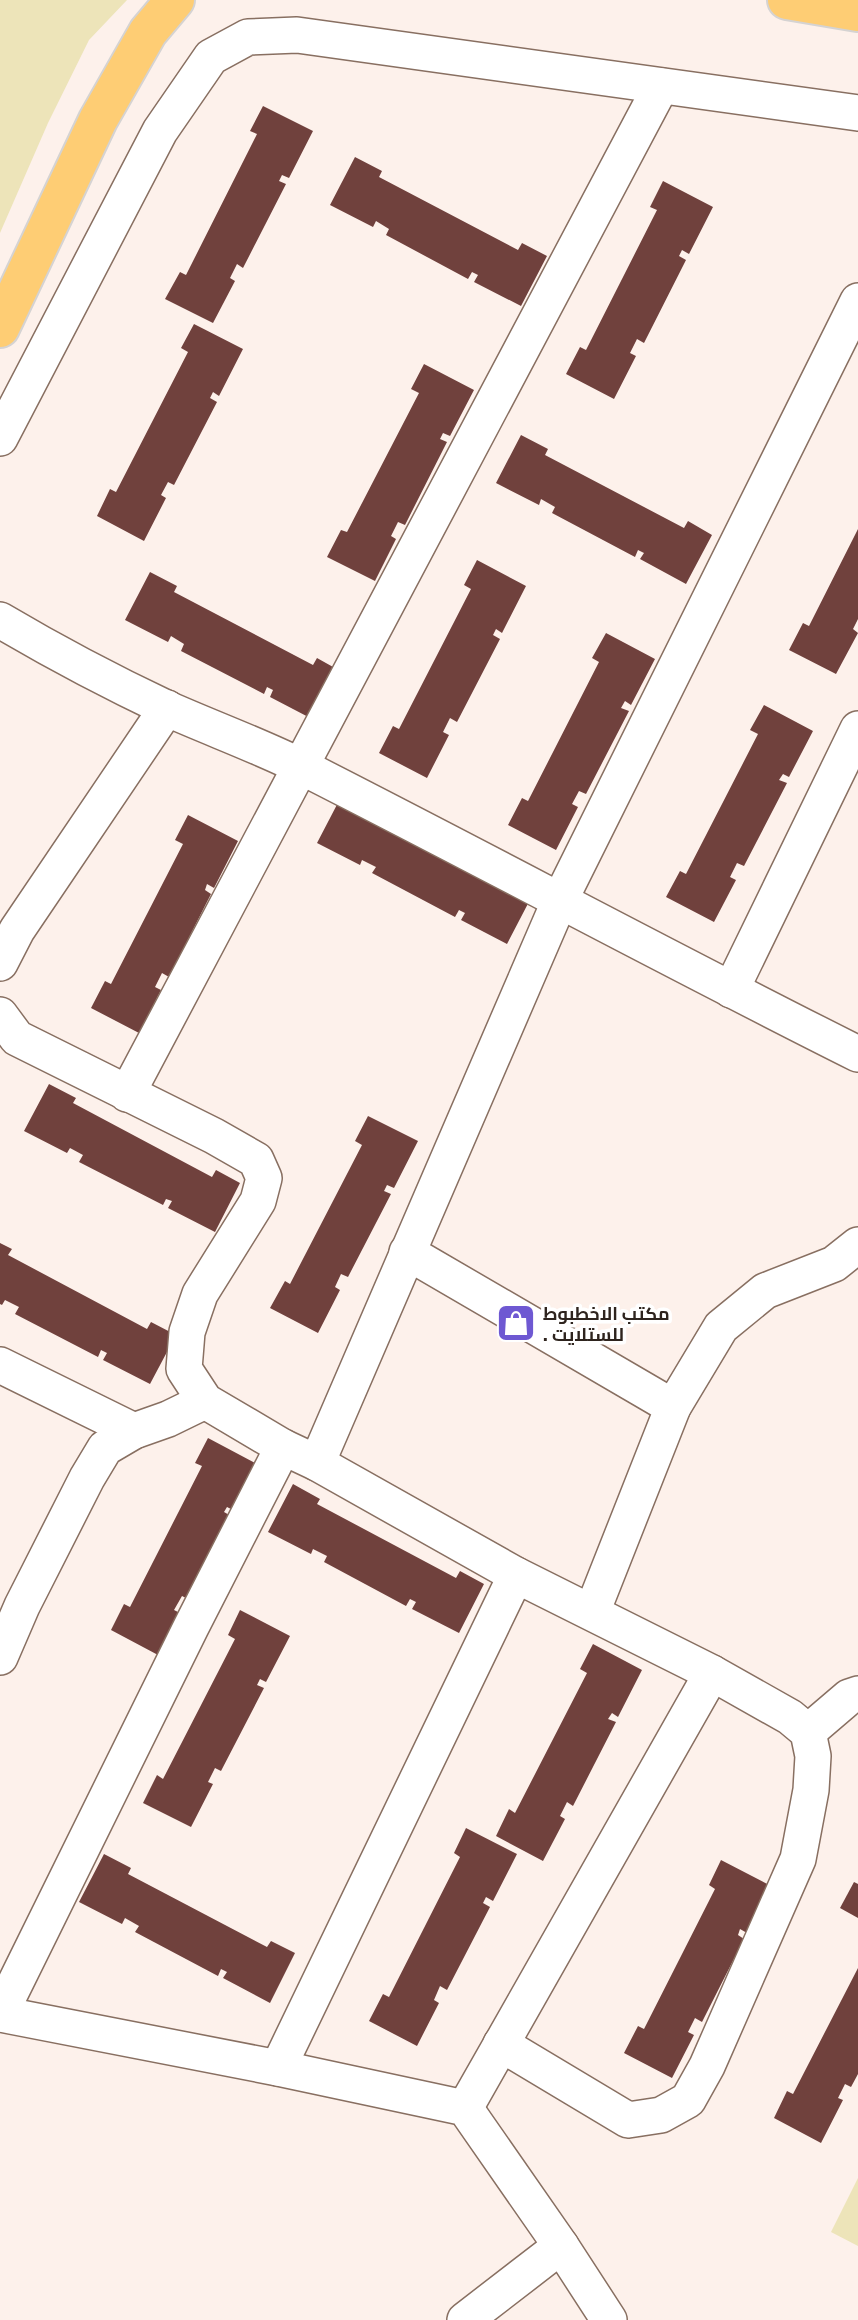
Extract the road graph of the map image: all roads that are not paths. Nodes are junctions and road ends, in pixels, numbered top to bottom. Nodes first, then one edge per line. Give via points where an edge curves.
1 (176, 0) edge
2 (787, 0) edge
3 (858, 12) edge
4 (661, 86) junction
5 (858, 112) edge
6 (858, 301) edge
7 (0, 328) edge
8 (0, 438) edge
9 (0, 594) edge
10 (0, 620) edge
11 (41, 645) junction
12 (167, 708) junction
13 (858, 729) edge
14 (300, 766) junction
15 (560, 900) junction
16 (0, 963) edge
17 (731, 990) junction
18 (0, 1015) edge
19 (858, 1054) edge
20 (127, 1094) junction
21 (858, 1245) edge
22 (407, 1252) junction
23 (0, 1365) edge
24 (205, 1401) junction
25 (673, 1407) junction
26 (134, 1431) junction
27 (283, 1447) junction
28 (317, 1463) junction
29 (516, 1575) junction
30 (592, 1612) junction
31 (0, 1657) edge
32 (712, 1673) junction
33 (858, 1694) edge
34 (808, 1732) junction
35 (0, 2014) edge
36 (501, 2044) junction
37 (278, 2068) junction
38 (465, 2108) junction
39 (561, 2246) junction
40 (465, 2320) edge
41 (608, 2320) edge

1 - 7 main road via 148,32 98,120
2 - 3 main road
4 - 5 street
4 - 8 street via 297,34 248,37 211,57 160,131
4 - 14 street
6 - 15 street
9 - 11 street
10 - 11 street
11 - 12 street
12 - 14 street
12 - 16 street via 17,930
13 - 17 street
14 - 15 street
14 - 20 street
15 - 17 street
15 - 22 street
17 - 19 street
18 - 20 street via 17,1038
20 - 24 street via 256,1160 264,1178 258,1201 200,1294 187,1332 184,1369
21 - 25 street via 834,1264 765,1291 721,1327
22 - 25 street
22 - 28 street
23 - 26 street
24 - 26 street
24 - 27 street
25 - 30 street
26 - 31 street via 105,1448 87,1478
27 - 28 street
27 - 35 street
28 - 29 street
29 - 30 street
29 - 37 street
30 - 32 street
32 - 34 street
32 - 36 street
33 - 34 street
34 - 36 street via 813,1756 811,1790 798,1859 688,2100 661,2115 628,2120
35 - 37 street
36 - 38 street
37 - 38 street
38 - 39 street
39 - 40 street
39 - 41 street

